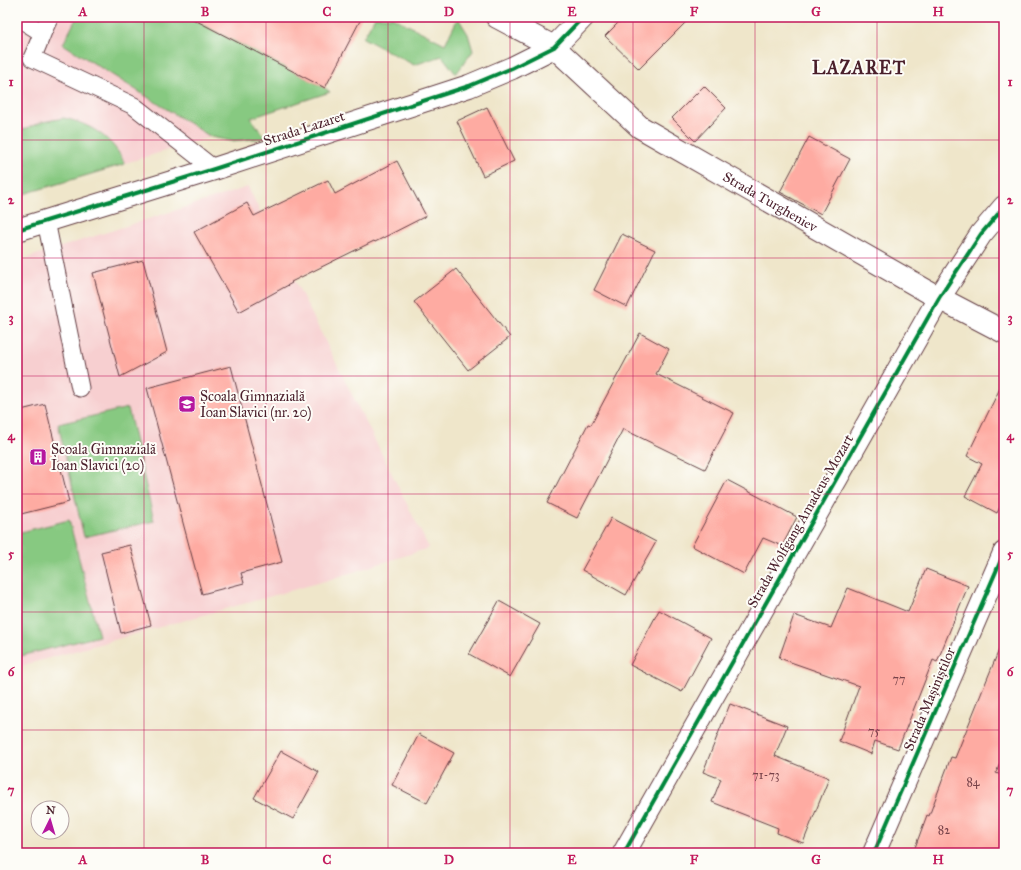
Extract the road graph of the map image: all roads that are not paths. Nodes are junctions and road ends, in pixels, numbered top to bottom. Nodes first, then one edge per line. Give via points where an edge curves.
1 (17, 17) edge
2 (50, 17) edge
3 (496, 17) edge
4 (583, 17) edge
5 (42, 32) junction
6 (554, 47) junction
7 (214, 169) junction
8 (1004, 207) edge
9 (46, 221) junction
10 (17, 230) edge
11 (939, 298) junction
12 (1004, 332) edge
13 (80, 388) dead end
14 (1004, 553) edge
15 (624, 853) edge
16 (874, 853) edge

1 - 5 lane
2 - 5 lane
3 - 6 street, Strada Turgheniev
4 - 6 street, Strada Lazaret
5 - 7 lane via 41,41 32,58 134,106
6 - 7 street, Strada Lazaret via 469,86
6 - 11 street, Strada Turgheniev via 640,127
7 - 9 street, Strada Lazaret
8 - 11 street, Strada Wolfgang Amadeus Mozart via 981,234
9 - 10 street, Strada Lazaret
9 - 13 lane
11 - 12 street, Strada Turgheniev
11 - 15 street, Strada Wolfgang Amadeus Mozart
14 - 16 street, Strada Mașiniștilor

